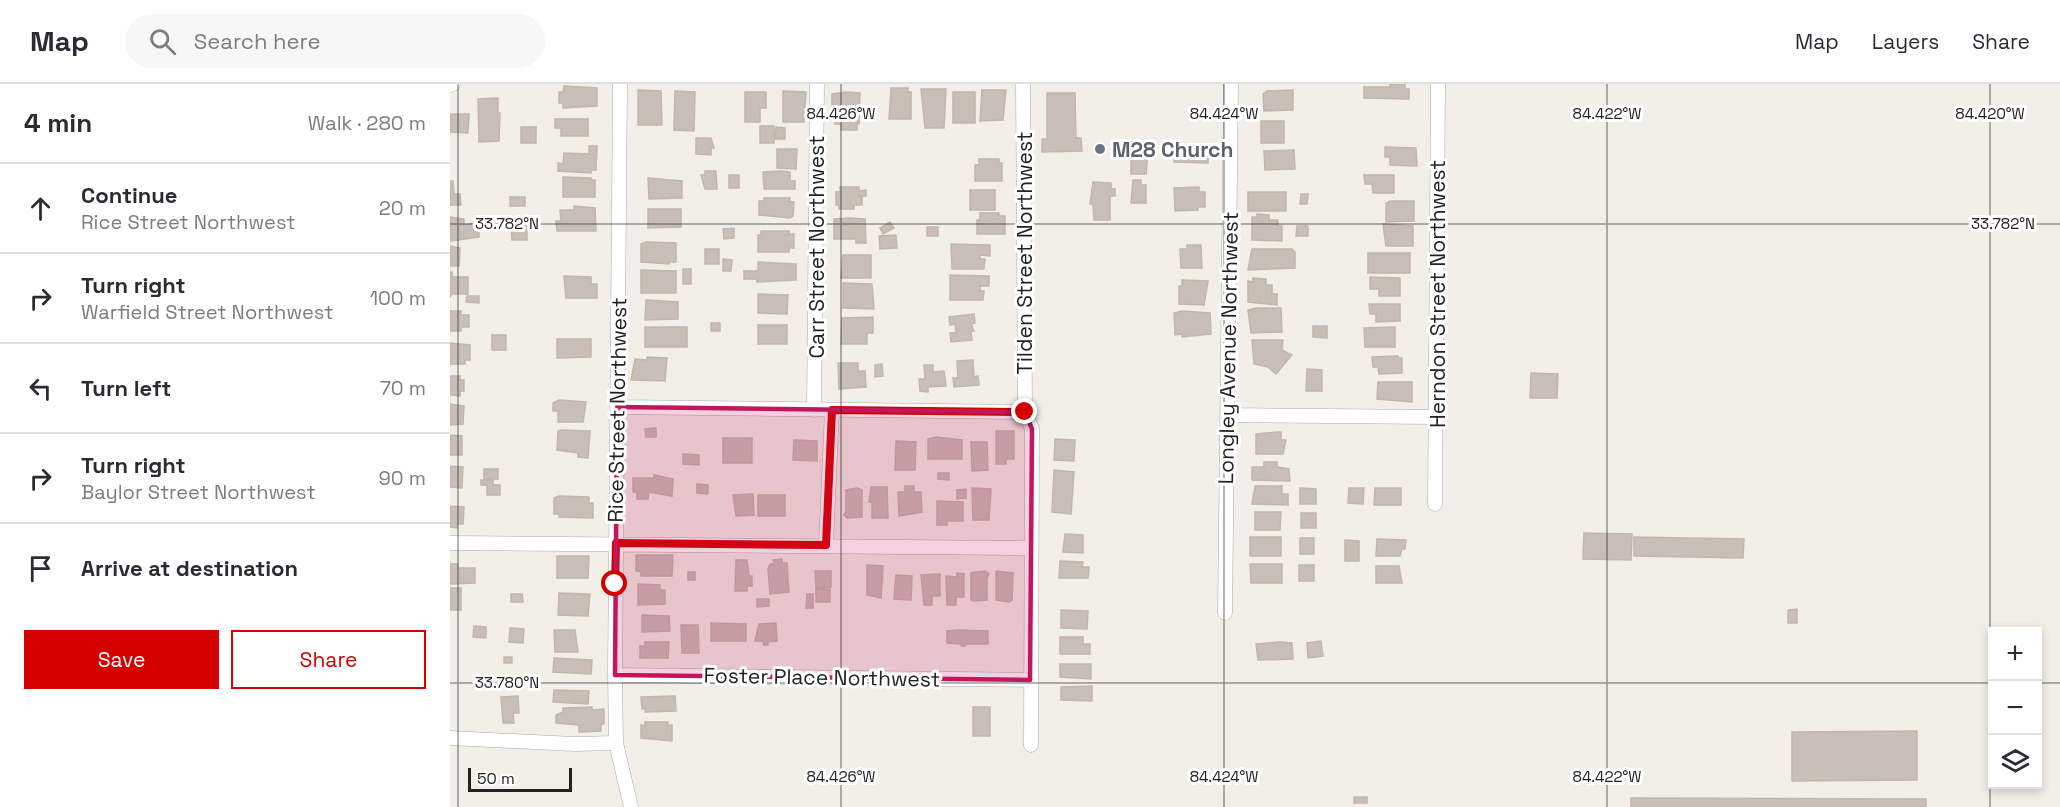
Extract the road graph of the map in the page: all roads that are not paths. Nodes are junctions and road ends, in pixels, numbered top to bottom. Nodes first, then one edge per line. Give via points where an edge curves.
1 (620, 84) edge
2 (817, 84) edge
3 (1023, 84) edge
4 (1231, 84) edge
5 (1438, 84) edge
6 (617, 407) junction
7 (814, 410) junction
8 (832, 410) junction
9 (1025, 412) junction
10 (1227, 415) junction
11 (1436, 417) junction
12 (1436, 504) dead end
13 (450, 543) edge
14 (616, 543) junction
15 (826, 545) junction
16 (1030, 548) junction
17 (1225, 613) dead end
18 (615, 675) junction
19 (1030, 680) junction
20 (454, 738) edge
21 (616, 743) junction
22 (1031, 745) dead end
23 (631, 807) edge

1 - 6 street, Rice Street Northwest
2 - 7 street, Carr Street Northwest
3 - 9 street, Tilden Street Northwest
4 - 10 street, Longley Avenue Northwest
5 - 11 street, Herndon Street Northwest
6 - 7 street
6 - 14 street, Rice Street Northwest
7 - 8 street
8 - 9 street
8 - 15 street
9 - 16 street, Tilden Street Northwest via 1032,429
10 - 11 street
10 - 17 street, Longley Avenue Northwest
11 - 12 street, Herndon Street Northwest
13 - 14 street
14 - 15 street
14 - 18 street, Rice Street Northwest
15 - 16 street
16 - 19 street, Tilden Street Northwest
18 - 19 street, Foster Place Northwest
18 - 21 street, Rice Street Northwest
19 - 22 street, Tilden Street Northwest
20 - 21 street
21 - 23 street, Rice Street Northwest

